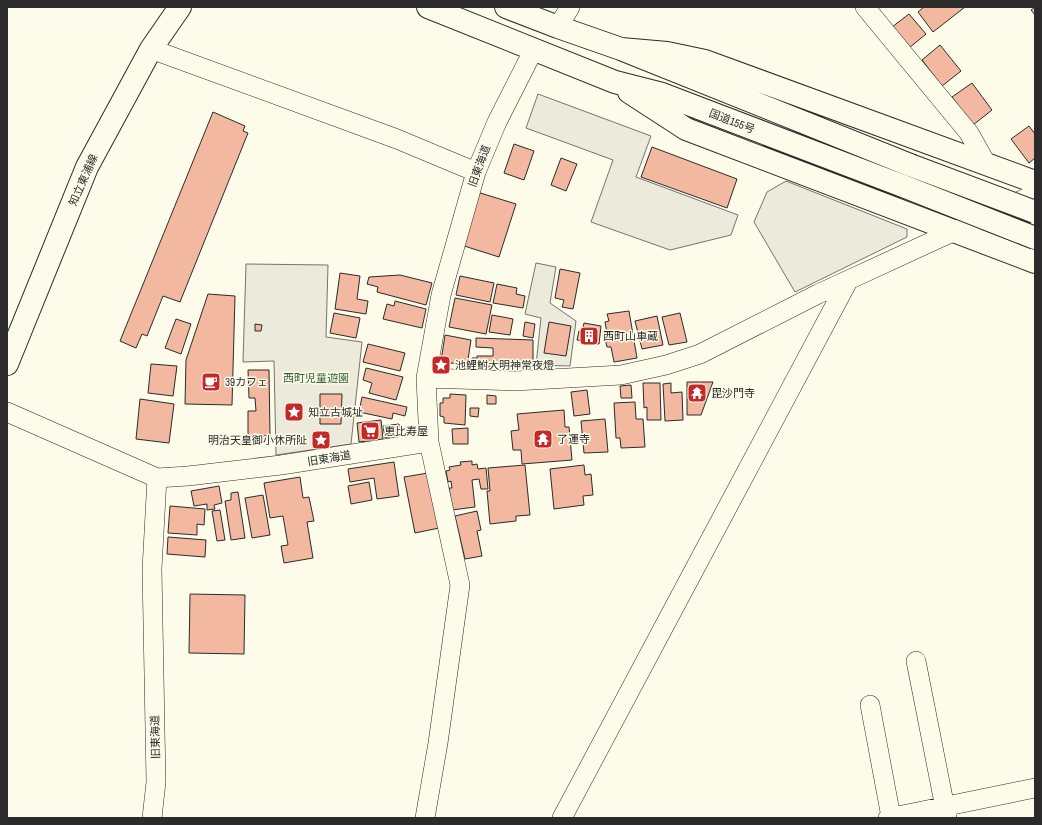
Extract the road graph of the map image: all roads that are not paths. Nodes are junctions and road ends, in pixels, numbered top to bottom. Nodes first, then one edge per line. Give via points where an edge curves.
1 (180, 7) edge
2 (428, 7) edge
3 (506, 7) edge
4 (570, 7) edge
5 (865, 7) edge
6 (558, 27) junction
7 (151, 49) junction
8 (534, 49) junction
9 (622, 49) junction
10 (614, 82) junction
11 (987, 165) junction
12 (476, 172) junction
13 (1035, 182) edge
14 (1035, 194) edge
15 (1035, 212) edge
16 (956, 231) junction
17 (1035, 238) edge
18 (1035, 262) edge
19 (848, 282) junction
20 (7, 364) edge
21 (426, 378) junction
22 (7, 412) edge
23 (429, 442) junction
24 (157, 478) junction
25 (916, 661) dead end
26 (870, 705) dead end
27 (1035, 788) edge
28 (945, 812) edge
29 (889, 817) edge
30 (152, 818) edge
31 (425, 818) edge
32 (562, 818) edge

1 - 7 main road, 知立東浦線
2 - 8 main road, 国道155号
3 - 6 main road
4 - 6 street
5 - 11 street via 969,133
6 - 9 main road
7 - 12 street via 397,139
7 - 20 main road, 知立東浦線 via 87,167
8 - 10 main road, 国道155号
8 - 12 street, 旧東海道 via 493,129
9 - 11 main road via 667,53 705,61
9 - 15 main road, bridge via 910,165
10 - 16 main road via 686,129
10 - 17 main road, 国道155号, bridge via 662,94
11 - 13 main road
12 - 21 street, 旧東海道 via 441,295
14 - 16 street
16 - 18 main road
16 - 19 street
19 - 21 street via 818,294 700,354 666,365 621,375 515,381
19 - 32 street
21 - 23 street, 旧東海道
22 - 24 street
23 - 24 street, 旧東海道 via 282,465
23 - 31 street via 460,585
24 - 30 street, 旧東海道 via 152,569 156,782
25 - 28 street
26 - 29 street
27 - 28 street
28 - 29 street

